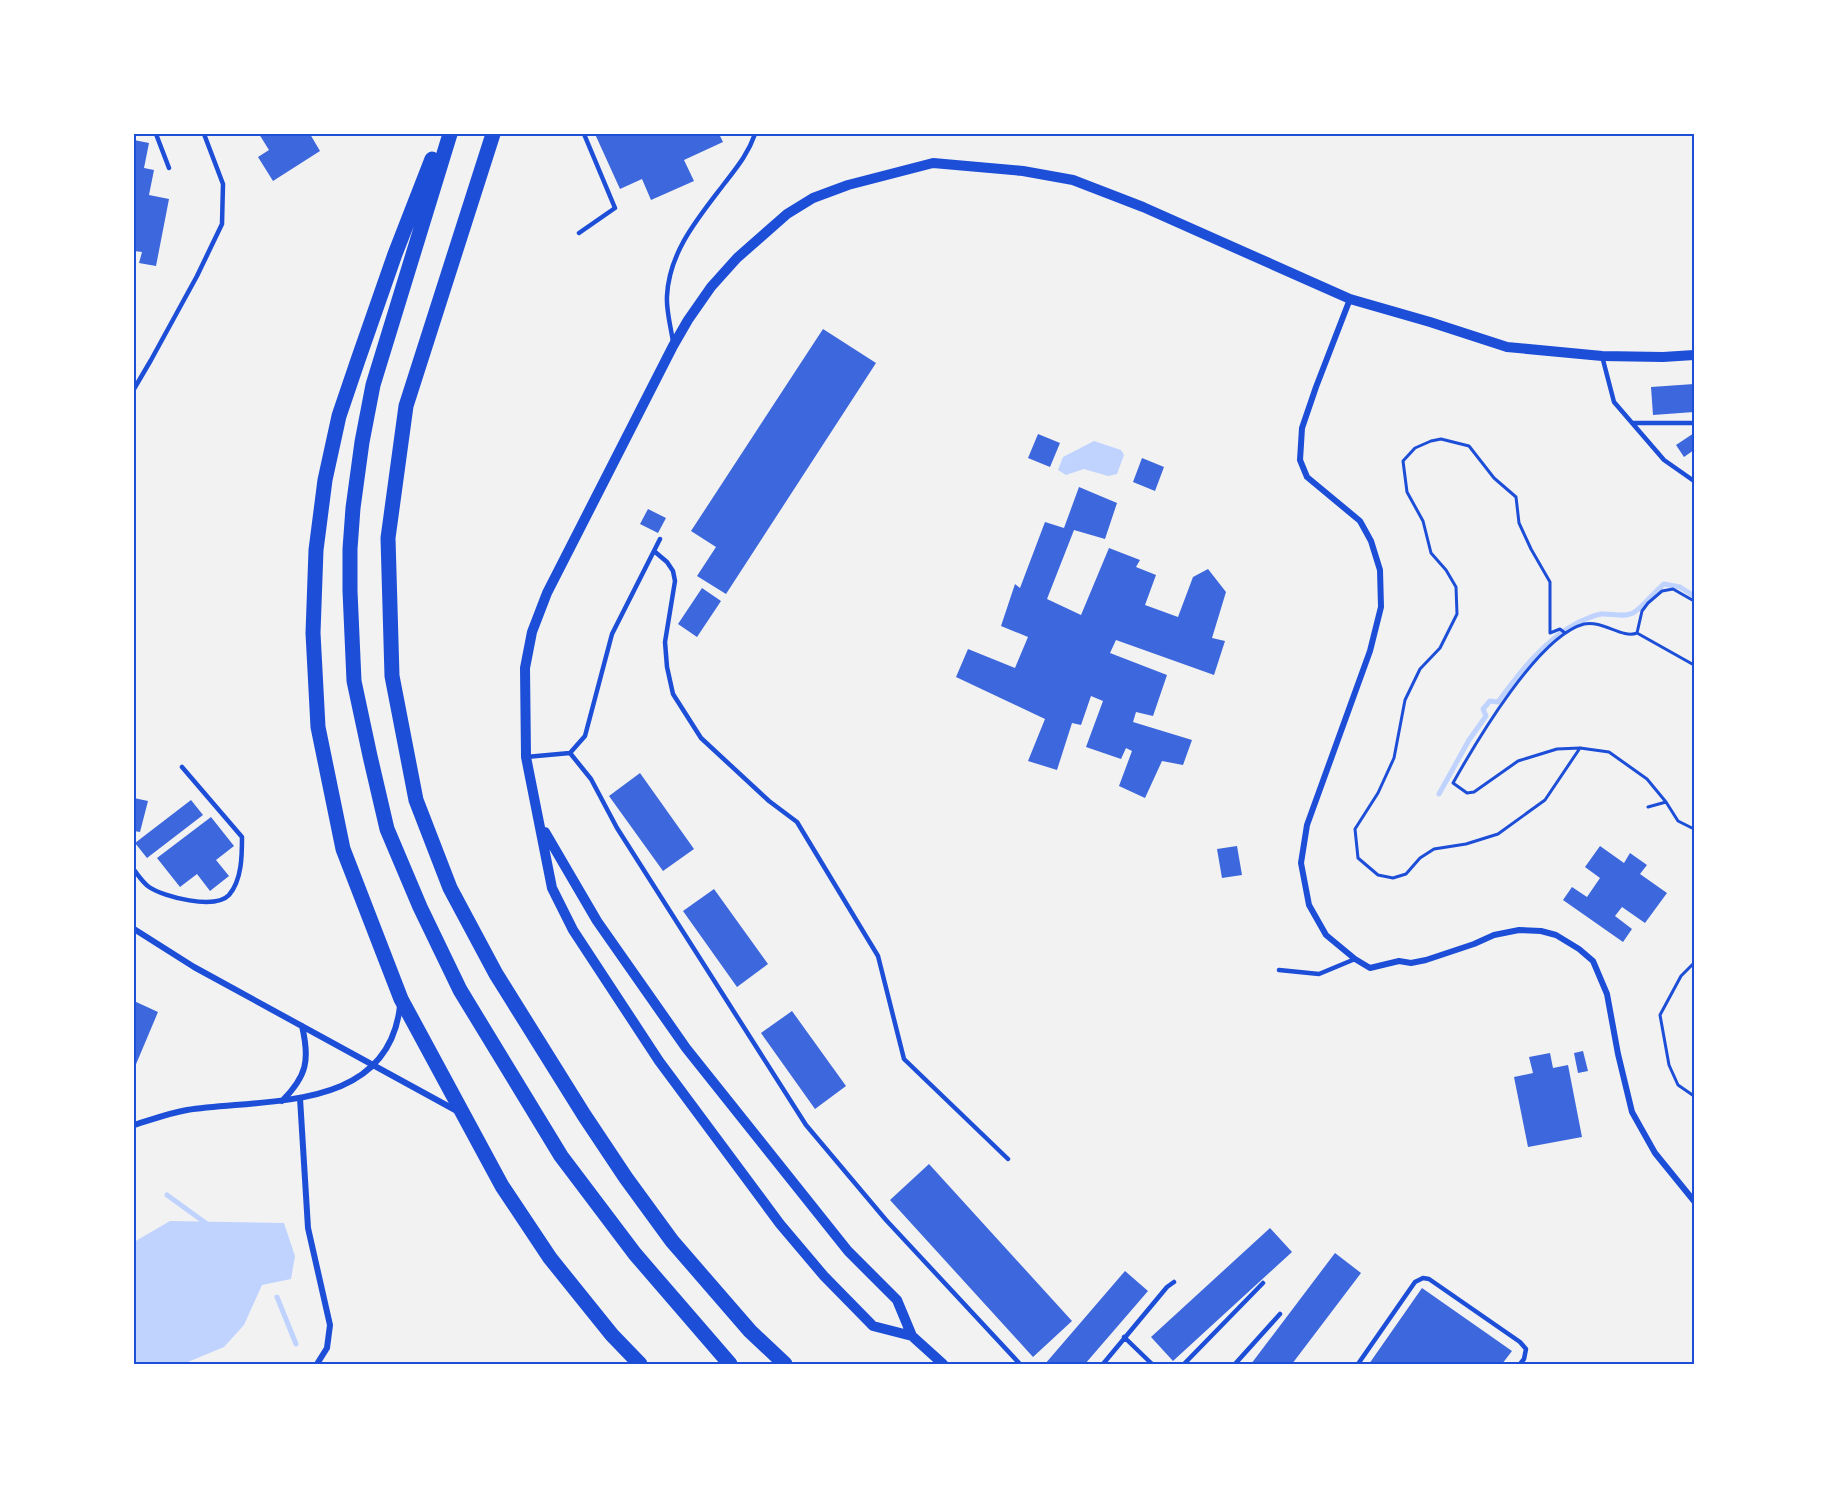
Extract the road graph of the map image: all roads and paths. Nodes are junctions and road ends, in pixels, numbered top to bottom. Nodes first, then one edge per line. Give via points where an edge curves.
1 (156, 134) edge
2 (204, 134) edge
3 (442, 134) edge
4 (450, 134) edge
5 (493, 134) edge
6 (584, 134) edge
7 (755, 134) edge
8 (169, 168) dead end
9 (579, 233) dead end
10 (1350, 299) junction
11 (673, 346) junction
12 (1695, 355) edge
13 (1602, 356) junction
14 (134, 389) edge
15 (1632, 423) junction
16 (1695, 423) edge
17 (1695, 481) edge
18 (660, 539) dead end
19 (654, 551) junction
20 (1695, 601) edge
21 (1564, 631) junction
22 (1637, 633) junction
23 (1695, 665) edge
24 (1580, 748) junction
25 (570, 753) junction
26 (526, 757) junction
27 (182, 767) dead end
28 (1666, 802) junction
29 (1648, 807) dead end
30 (540, 824) junction
31 (1695, 829) edge
32 (134, 870) edge
33 (134, 928) edge
34 (1355, 959) junction
35 (1695, 963) edge
36 (1280, 970) dead end
37 (401, 999) junction
38 (302, 1026) junction
39 (374, 1067) junction
40 (1695, 1096) edge
41 (300, 1098) junction
42 (282, 1101) junction
43 (462, 1114) junction
44 (134, 1125) edge
45 (1008, 1159) dead end
46 (1695, 1201) edge
47 (1174, 1282) dead end
48 (1263, 1283) dead end
49 (1280, 1314) dead end
50 (912, 1336) junction
51 (1124, 1337) junction
52 (317, 1365) edge
53 (640, 1365) edge
54 (730, 1365) edge
55 (785, 1365) edge
56 (943, 1365) edge
57 (1020, 1365) edge
58 (1103, 1365) edge
59 (1152, 1365) edge
60 (1184, 1365) edge
61 (1235, 1365) edge
62 (1358, 1365) edge
63 (1520, 1365) edge

1 - 8 lane
2 - 14 lane via 223,183 222,224
3 - 37 main road via 339,416 325,480 315,562 313,633 318,727 343,849
4 - 54 main road via 373,385 353,508 351,646 354,681 370,756 387,829 460,990 561,1156 635,1254
5 - 55 main road via 406,406 388,538 392,676 416,800 455,897 496,974 584,1115 672,1240 750,1331
6 - 9 lane via 615,208
7 - 11 lane via 749,151 681,244 670,272 667,298
10 - 11 street via 1073,180 933,163 848,185 813,198 788,214 737,258 711,287
10 - 13 street via 1507,347
10 - 34 street via 1302,428 1300,460 1308,477 1360,521 1380,570 1381,607 1370,651 1306,825 1301,862 1309,904 1326,935
11 - 26 street via 547,593 537,620 525,668
12 - 13 street
13 - 15 lane via 1614,402
15 - 16 lane
15 - 17 lane via 1664,460
18 - 19 lane
19 - 25 lane via 612,634 585,736
19 - 45 lane via 667,562 675,581 665,642 673,694 700,738 797,822 878,956 903,1059
20 - 22 path via 1673,589 1662,591 1642,611
21 - 22 path via 1596,624 1629,635
21 - 24 path via 1483,730 1454,783 1467,793 1474,792 1518,761 1557,749
21 - 24 path via 1550,633 1550,582 1519,523 1516,497 1494,478 1469,446 1441,439 1415,448 1403,461 1407,492 1424,521 1431,553 1456,587 1456,614 1440,648 1420,669 1405,700 1394,758 1355,829 1358,858 1378,875 1393,878 1406,874 1434,849 1498,834 1545,800
22 - 23 path
24 - 28 path via 1609,752 1647,779
25 - 26 lane
25 - 57 lane via 591,779 617,828 806,1125 886,1220
26 - 30 street
27 - 32 lane via 242,837 239,875 229,896 216,902 168,897 148,886
28 - 29 path
28 - 31 path via 1678,820
30 - 50 street via 597,921 686,1048 848,1251 897,1300
30 - 50 street via 552,888 573,930 659,1061 780,1224 824,1276 873,1326
33 - 38 street via 194,967
34 - 36 lane via 1319,974
34 - 46 street via 1370,968 1399,961 1411,963 1519,930 1556,935 1579,949 1593,961 1607,994 1632,1112 1655,1153
35 - 40 path via 1682,976 1660,1015 1669,1065 1678,1085
37 - 39 street via 399,1023
37 - 43 main road
38 - 39 street
38 - 42 street via 307,1046 305,1068 295,1088
39 - 41 street via 348,1082
39 - 43 street
41 - 42 street
41 - 52 street via 308,1228 330,1325 327,1348
42 - 44 street via 186,1111
43 - 53 main road via 492,1170 550,1258
47 - 51 lane
48 - 60 lane
49 - 61 lane
50 - 56 street
51 - 58 lane
51 - 59 lane
62 - 63 lane via 1415,1282 1423,1278 1520,1342 1526,1349

